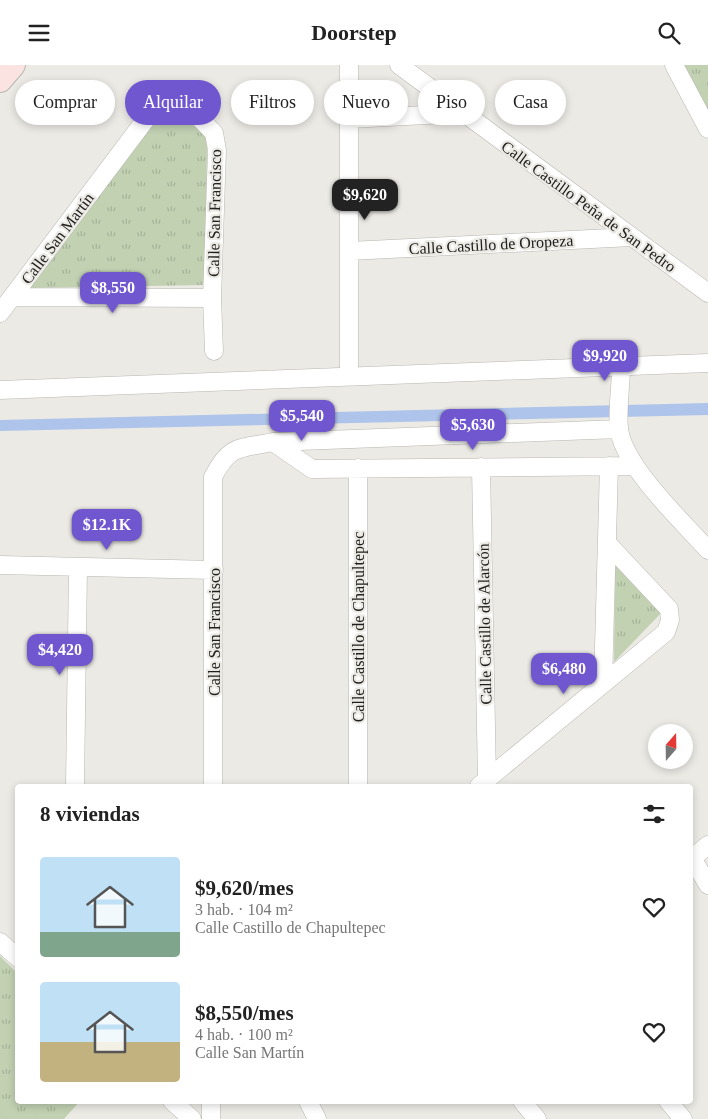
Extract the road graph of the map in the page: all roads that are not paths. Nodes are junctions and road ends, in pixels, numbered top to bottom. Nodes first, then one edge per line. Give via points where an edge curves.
1 (13, 65) edge
2 (349, 65) edge
3 (398, 65) edge
4 (674, 65) edge
5 (0, 80) edge
6 (349, 80) edge
7 (419, 80) edge
8 (142, 125) edge
9 (206, 125) edge
10 (349, 125) edge
11 (480, 125) edge
12 (708, 129) edge
13 (632, 237) junction
14 (349, 251) junction
15 (708, 293) edge
16 (14, 297) junction
17 (212, 298) junction
18 (0, 313) edge
19 (214, 351) dead end
20 (708, 363) edge
21 (621, 367) junction
22 (349, 377) junction
23 (0, 390) edge
24 (619, 424) junction
25 (273, 442) junction
26 (609, 466) junction
27 (634, 466) junction
28 (481, 467) junction
29 (358, 468) junction
30 (608, 544) junction
31 (708, 550) edge
32 (0, 565) edge
33 (78, 567) junction
34 (214, 570) junction
35 (604, 683) junction
36 (483, 783) edge
37 (75, 784) edge
38 (213, 784) edge
39 (358, 784) edge
40 (708, 845) edge
41 (693, 857) edge
42 (693, 862) edge
43 (708, 885) edge
44 (0, 942) edge
45 (15, 955) edge
46 (175, 1104) edge
47 (211, 1104) edge
48 (310, 1104) edge
49 (524, 1104) edge
50 (670, 1104) edge
51 (192, 1119) edge
52 (211, 1119) edge
53 (317, 1119) edge
54 (537, 1119) edge
55 (683, 1119) edge

1 - 5 main road
2 - 6 street
3 - 7 street, Calle Castillo Peña de San Pedro
4 - 12 street
8 - 16 street, Calle San Martín
9 - 17 street, Calle San Francisco via 214,133 217,150
10 - 14 street
11 - 13 street, Calle Castillo Peña de San Pedro
13 - 14 street, Calle Castillo de Oropeza
13 - 15 street, Calle Castillo Peña de San Pedro
14 - 22 street
16 - 17 street, Calle San Martín
16 - 18 street
17 - 19 street, Calle San Francisco
20 - 21 street
21 - 22 street
21 - 24 street
22 - 23 street
24 - 25 street
24 - 27 street via 624,447
25 - 29 street via 312,469
25 - 34 street, Calle San Francisco via 237,449 224,457 213,477
26 - 27 street
26 - 28 street
26 - 30 street
27 - 31 street
28 - 29 street
28 - 36 street, Calle Castillo de Alarcón
29 - 39 street, Calle Castillo de Chapultepec
30 - 35 street
30 - 35 street via 669,609 670,620 666,632
32 - 33 street
33 - 34 street
33 - 37 street
34 - 38 street, Calle San Francisco
35 - 36 street
40 - 41 street
42 - 43 street
44 - 45 street
46 - 51 street
47 - 52 street
48 - 53 street
49 - 54 street
50 - 55 street

